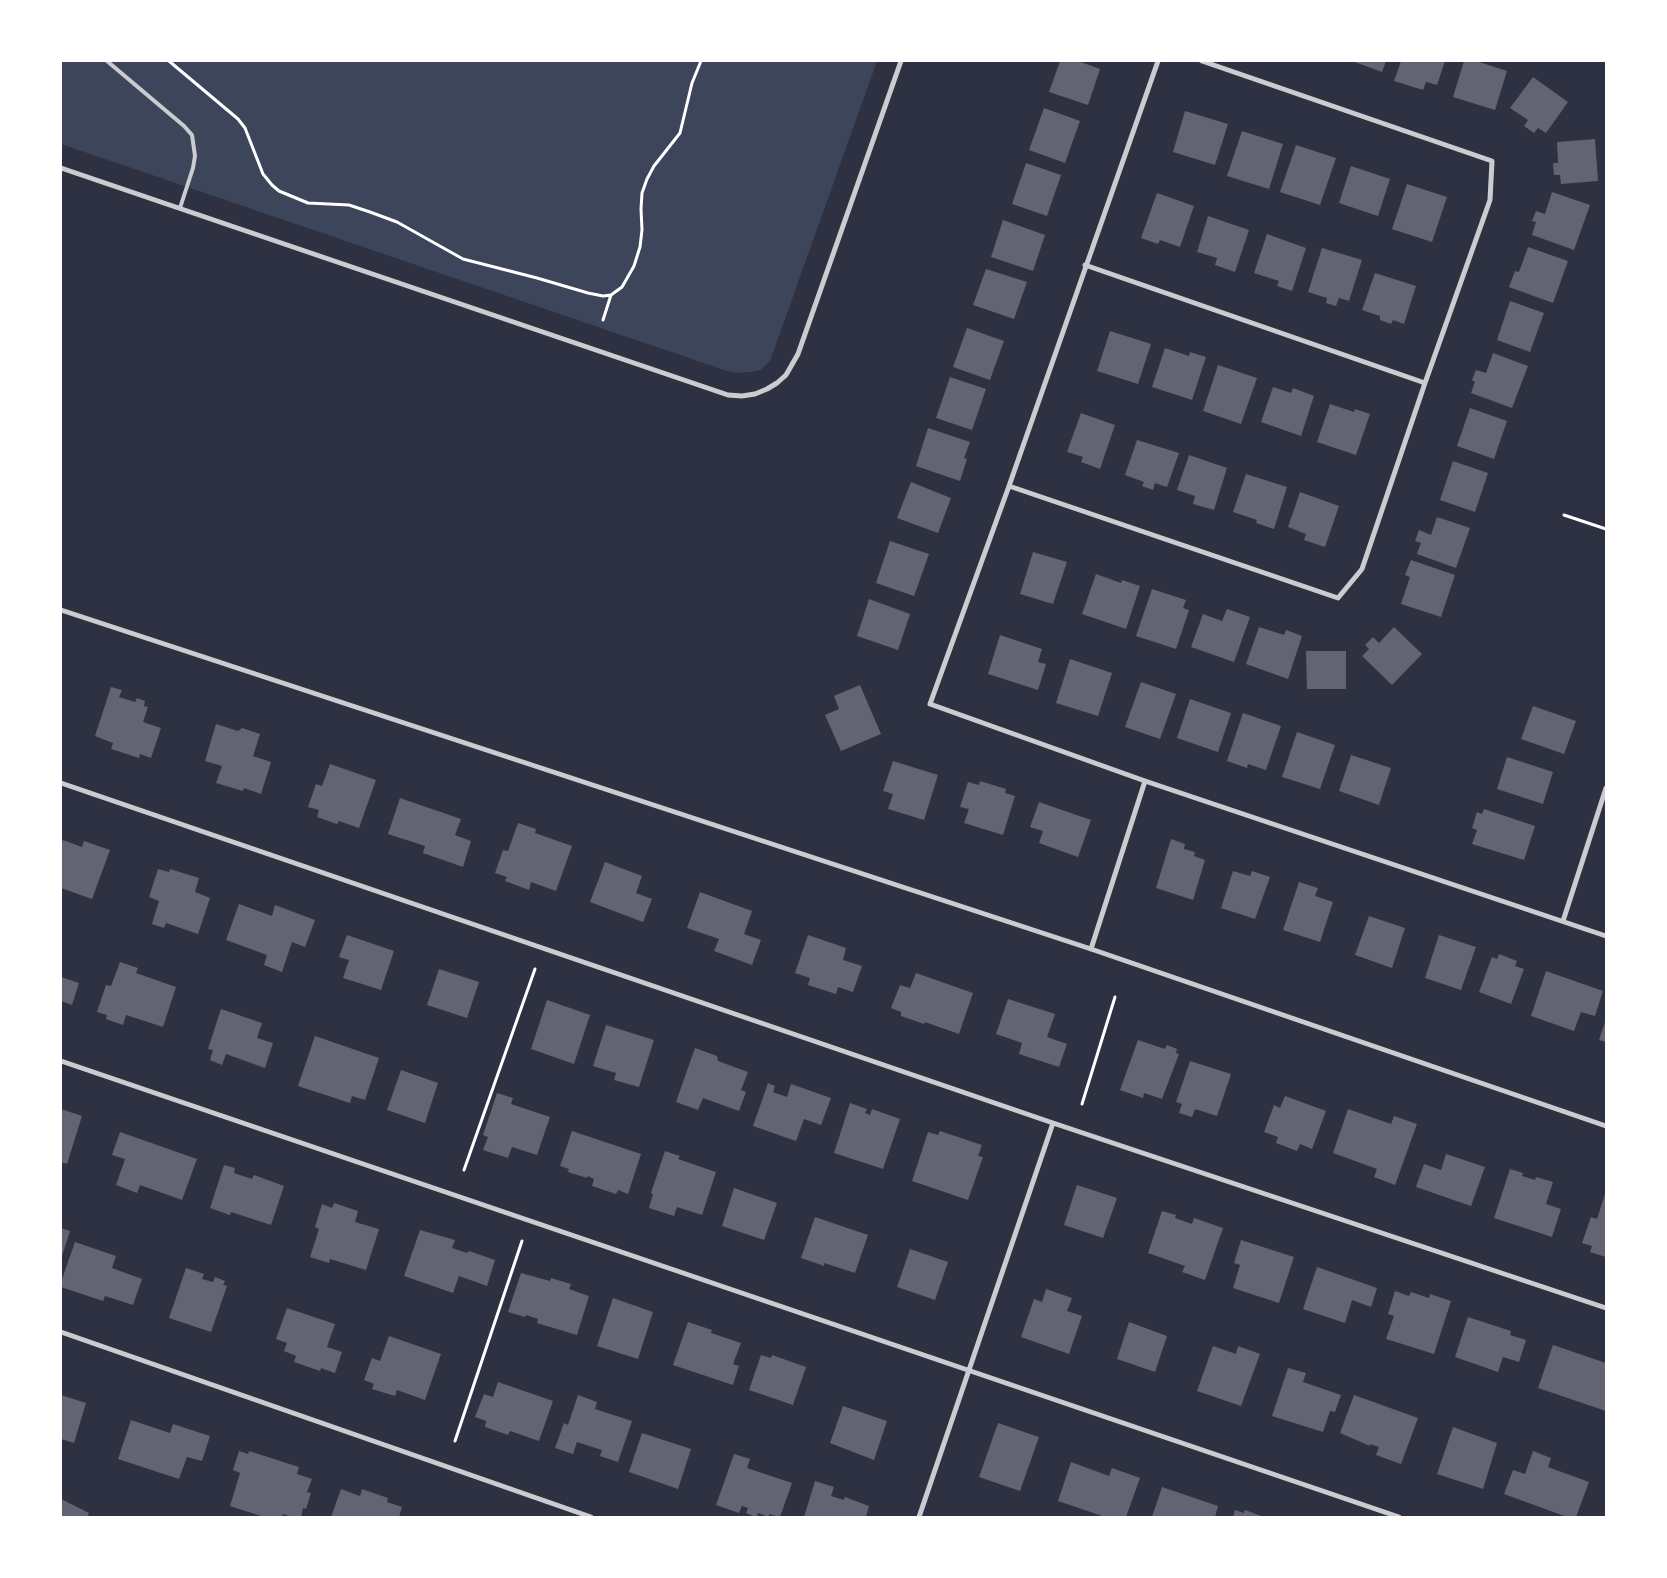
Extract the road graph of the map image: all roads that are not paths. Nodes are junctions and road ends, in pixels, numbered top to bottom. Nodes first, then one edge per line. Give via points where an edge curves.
1 (107, 61) edge
2 (901, 61) edge
3 (1158, 61) edge
4 (1202, 61) edge
5 (61, 168) edge
6 (180, 208) junction
7 (1085, 265) junction
8 (1425, 383) junction
9 (1009, 486) junction
10 (61, 610) edge
11 (1146, 781) junction
12 (61, 783) edge
13 (1606, 788) edge
14 (1563, 921) junction
15 (1606, 936) edge
16 (1091, 949) junction
17 (61, 1061) edge
18 (1054, 1122) junction
19 (1606, 1126) edge
20 (1606, 1308) edge
21 (61, 1332) edge
22 (968, 1370) junction
23 (570, 1510) junction
24 (568, 1517) edge
25 (591, 1517) edge
26 (919, 1517) edge
27 (1399, 1517) edge

1 - 6 lane via 192,135 195,156
2 - 6 street via 798,354 786,375 755,394 728,395
3 - 7 street
4 - 8 street via 1492,162 1490,200
5 - 6 street
7 - 8 street
7 - 9 street
8 - 9 street via 1362,569 1338,598
9 - 11 street via 930,704
10 - 16 street
11 - 14 street
11 - 16 street
12 - 18 street
13 - 14 street
14 - 15 street
16 - 19 street
17 - 22 street
18 - 20 street
18 - 22 street
21 - 23 street
22 - 26 street
22 - 27 street
23 - 24 street
23 - 25 street

